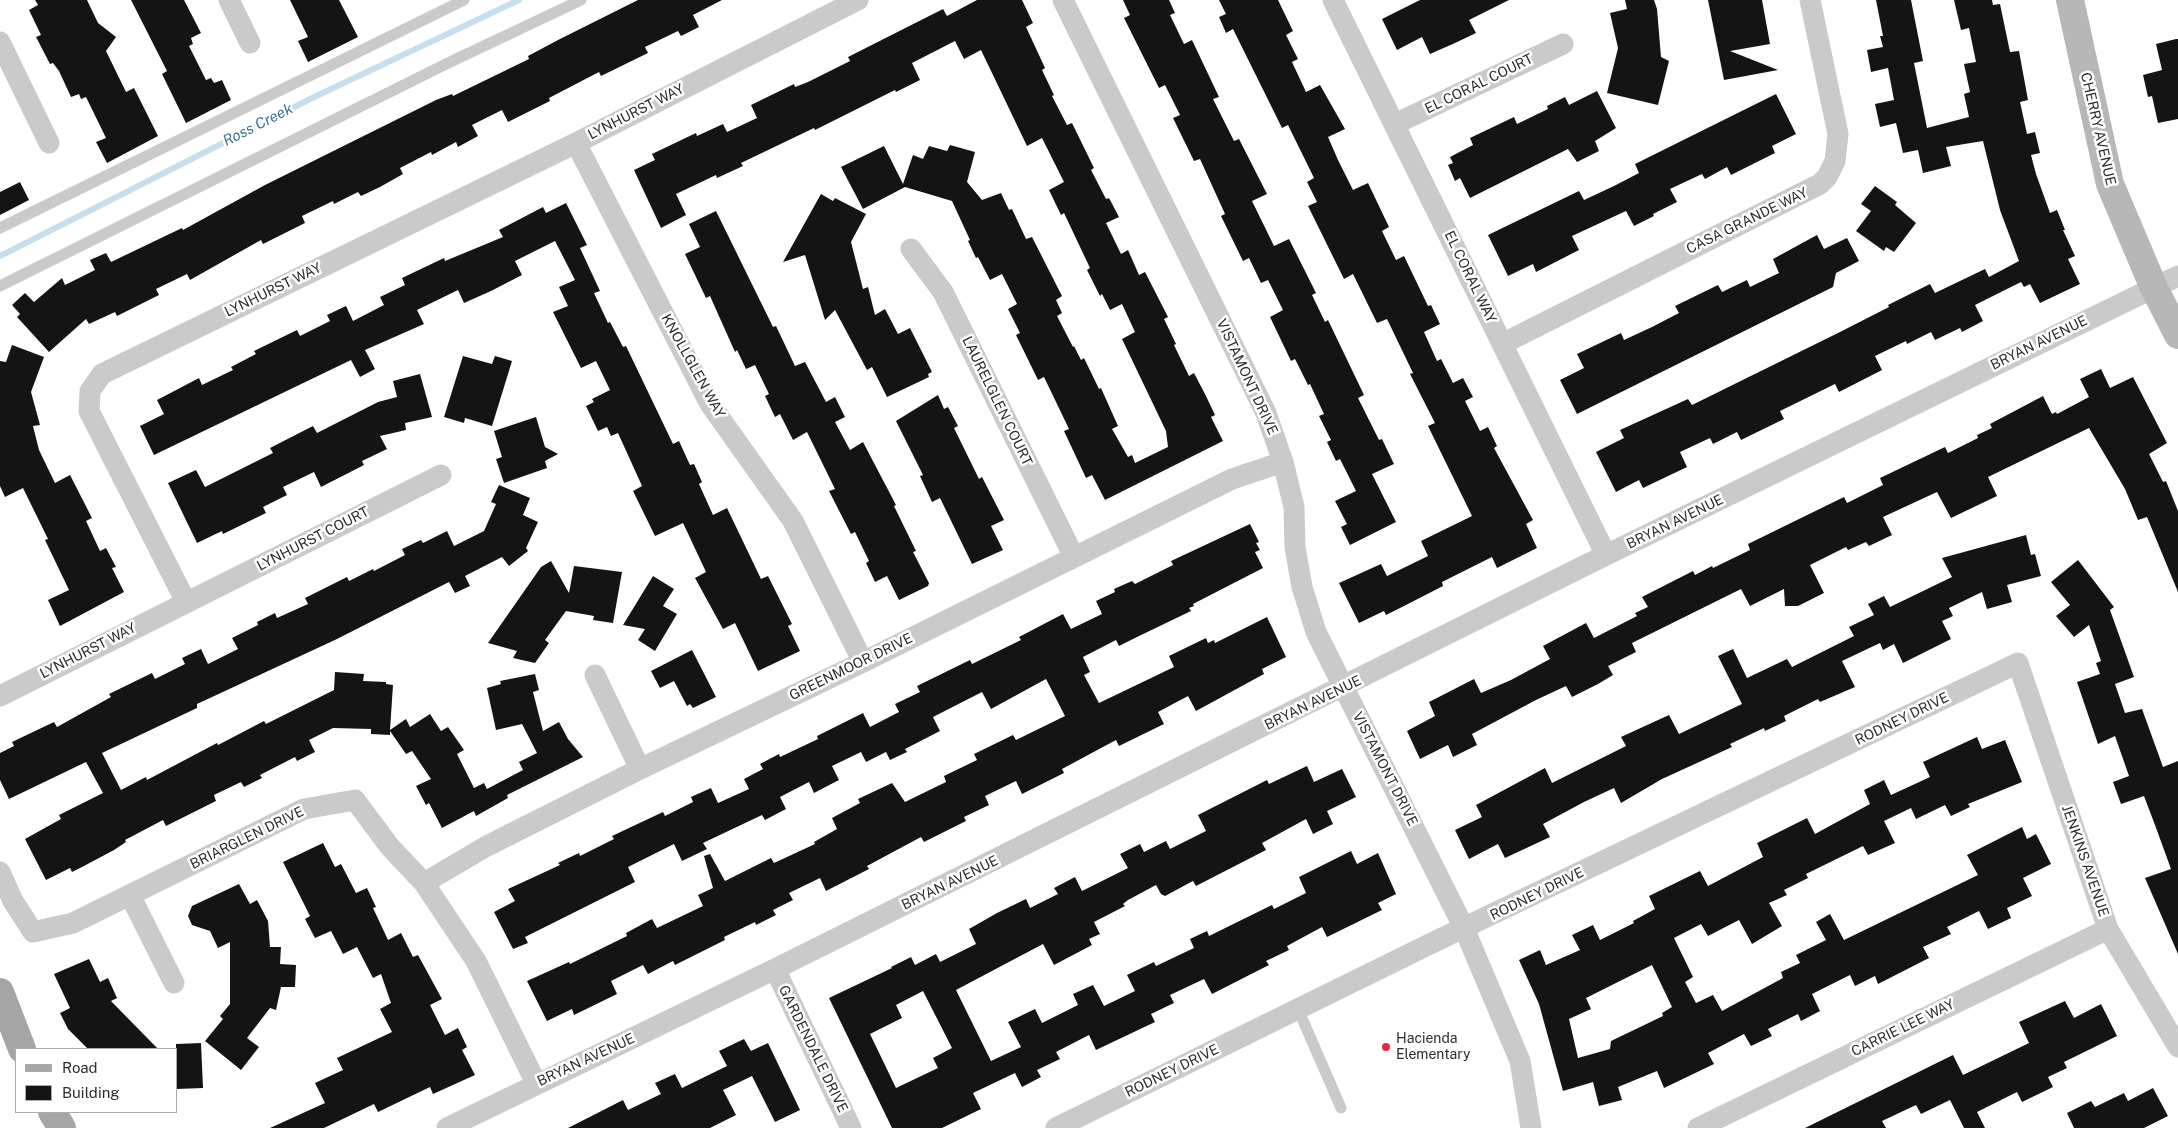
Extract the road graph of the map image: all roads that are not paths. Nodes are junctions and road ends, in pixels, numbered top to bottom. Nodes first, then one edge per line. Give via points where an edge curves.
1 (229, 0) edge
2 (464, 0) edge
3 (581, 0) edge
4 (858, 0) edge
5 (1063, 0) edge
6 (1332, 0) edge
7 (1810, 0) edge
8 (2070, 0) edge
9 (0, 42) edge
10 (250, 43) dead end
11 (1563, 44) dead end
12 (1395, 124) junction
13 (49, 143) dead end
14 (576, 143) junction
15 (0, 228) edge
16 (911, 249) dead end
17 (2178, 276) edge
18 (0, 286) edge
19 (2154, 288) junction
20 (2178, 335) edge
21 (1502, 344) junction
22 (1283, 462) junction
23 (441, 475) dead end
24 (1606, 555) junction
25 (1074, 557) junction
26 (186, 602) junction
27 (863, 662) junction
28 (2018, 663) joint
29 (595, 675) dead end
30 (1344, 688) junction
31 (0, 696) edge
32 (640, 769) junction
33 (0, 872) edge
34 (424, 884) junction
35 (130, 895) junction
36 (1464, 928) junction
37 (2108, 929) junction
38 (775, 969) junction
39 (174, 983) dead end
40 (0, 992) edge
41 (1298, 1009) junction
42 (2178, 1047) edge
43 (22, 1048) edge
44 (536, 1083) junction
45 (1341, 1108) dead end
46 (44, 1113) edge
47 (53, 1113) edge
48 (50, 1128) edge
49 (62, 1128) edge
50 (447, 1128) edge
51 (851, 1128) edge
52 (1056, 1128) edge
53 (1532, 1128) edge
54 (1698, 1128) edge

1 - 10 street
2 - 15 lane
3 - 18 lane
4 - 14 street, LYNHURST WAY
5 - 22 street, VISTAMONT DRIVE via 1266,414
6 - 12 street, EL CORAL WAY
7 - 21 street, CASA GRANDE WAY via 1838,134 1835,161 1827,177 1820,184
8 - 19 street, CHERRY AVENUE via 2110,184
9 - 13 street
11 - 12 street, EL CORAL COURT
12 - 21 street, EL CORAL WAY
14 - 26 street, LYNHURST WAY via 102,374 90,391 89,411
14 - 27 street, KNOLLGLEN WAY via 710,404 793,521
16 - 25 street, LAURELGLEN COURT via 943,292
17 - 19 street, BRYAN AVENUE
19 - 20 street, CHERRY AVENUE
19 - 24 street, BRYAN AVENUE
21 - 24 street, EL CORAL WAY
22 - 25 street, GREENMOOR DRIVE via 1232,479
22 - 30 street, VISTAMONT DRIVE via 1294,507 1295,547 1302,588 1316,632
23 - 26 street, LYNHURST COURT
24 - 30 street, BRYAN AVENUE
25 - 27 street, GREENMOOR DRIVE
26 - 31 street, LYNHURST WAY
27 - 32 street, GREENMOOR DRIVE
28 - 36 street, RODNEY DRIVE
28 - 37 street, JENKINS AVENUE
29 - 32 street
30 - 36 street, VISTAMONT DRIVE
30 - 38 street, BRYAN AVENUE
32 - 34 street, GREENMOOR DRIVE via 485,847
33 - 35 street, BRIARGLEN DRIVE via 13,901 33,932 73,923
34 - 35 street, BRIARGLEN DRIVE via 390,847 355,800 304,809
34 - 44 street, BRIARGLEN DRIVE via 476,962
35 - 39 street
36 - 41 street, RODNEY DRIVE
36 - 53 street, VISTAMONT DRIVE via 1520,1061
37 - 42 street, JENKINS AVENUE
37 - 54 street, CARRIE LEE WAY
38 - 44 street, BRYAN AVENUE
38 - 51 street, GARDENDALE DRIVE
40 - 43 main road
41 - 45 lane
41 - 52 street, RODNEY DRIVE
44 - 50 street, BRYAN AVENUE
46 - 48 main road
47 - 49 main road

